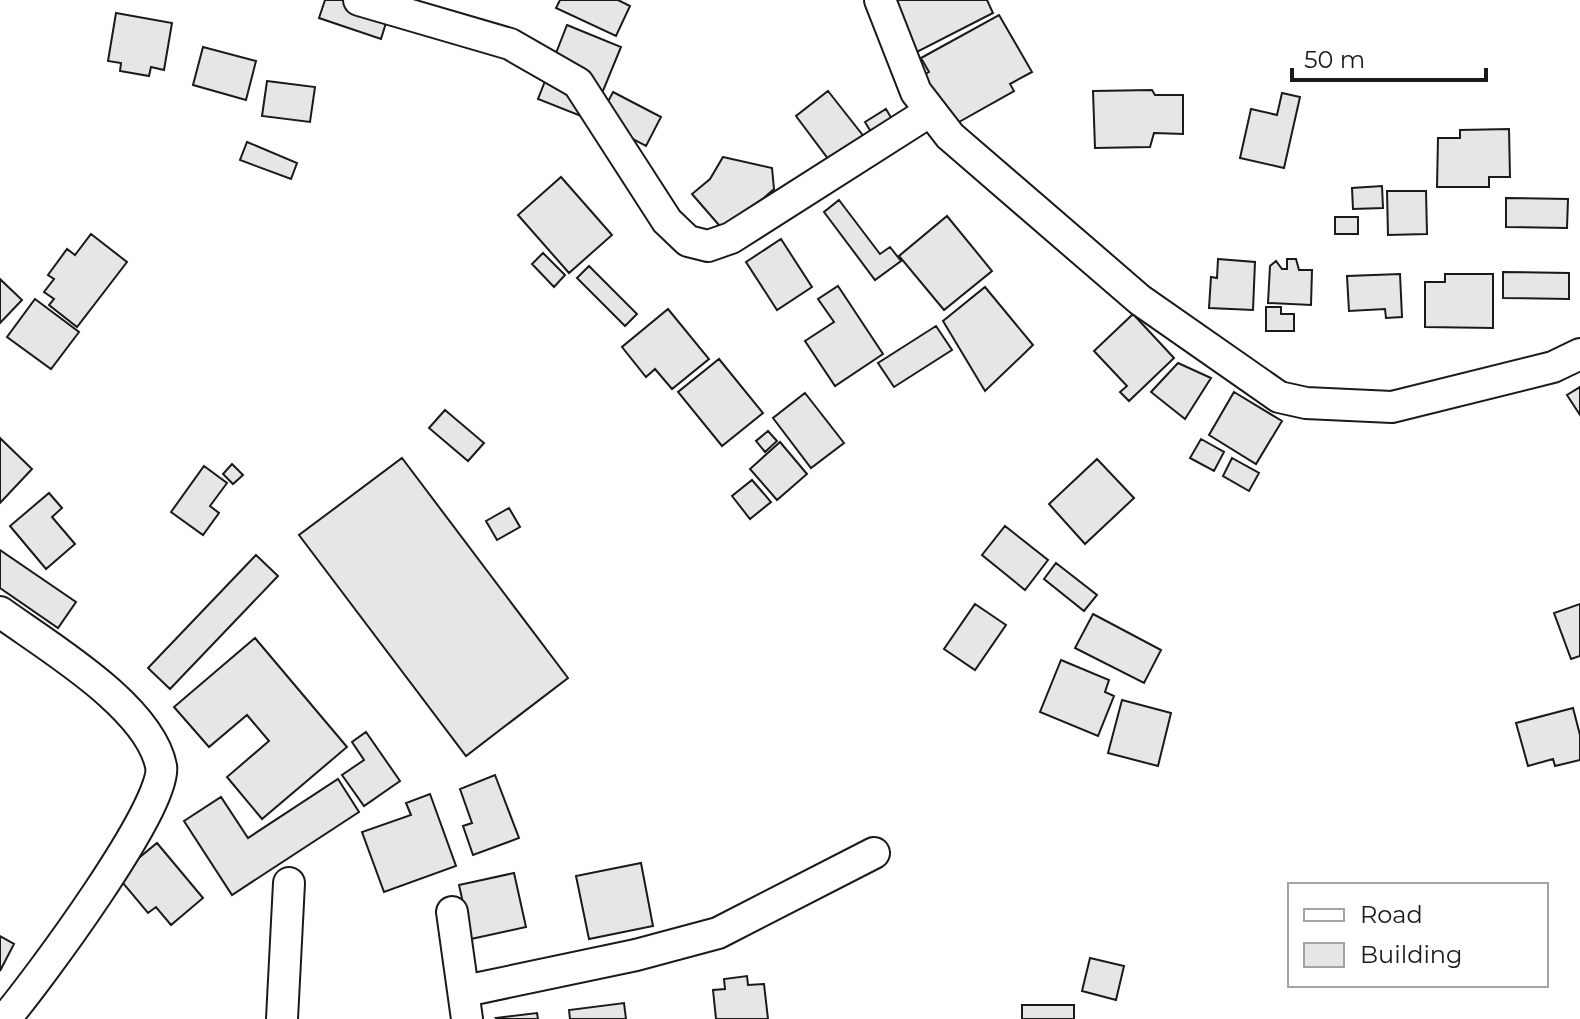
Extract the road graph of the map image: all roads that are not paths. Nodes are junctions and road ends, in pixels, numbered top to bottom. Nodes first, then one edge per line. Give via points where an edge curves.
1 (359, 0) edge
2 (880, 0) edge
3 (929, 112) junction
4 (1580, 354) edge
5 (0, 612) edge
6 (874, 853) dead end
7 (289, 883) dead end
8 (452, 912) dead end
9 (466, 1005) edge
10 (5, 1019) edge
11 (282, 1019) edge

1 - 3 street via 510,44 578,83 667,221 688,241 708,246 731,238
2 - 3 street via 902,62
3 - 4 street via 1140,300 1279,397 1392,407 1553,367
5 - 10 street via 116,697 147,736 162,767 155,800 137,834
6 - 9 street via 718,933
7 - 11 street
8 - 9 street

